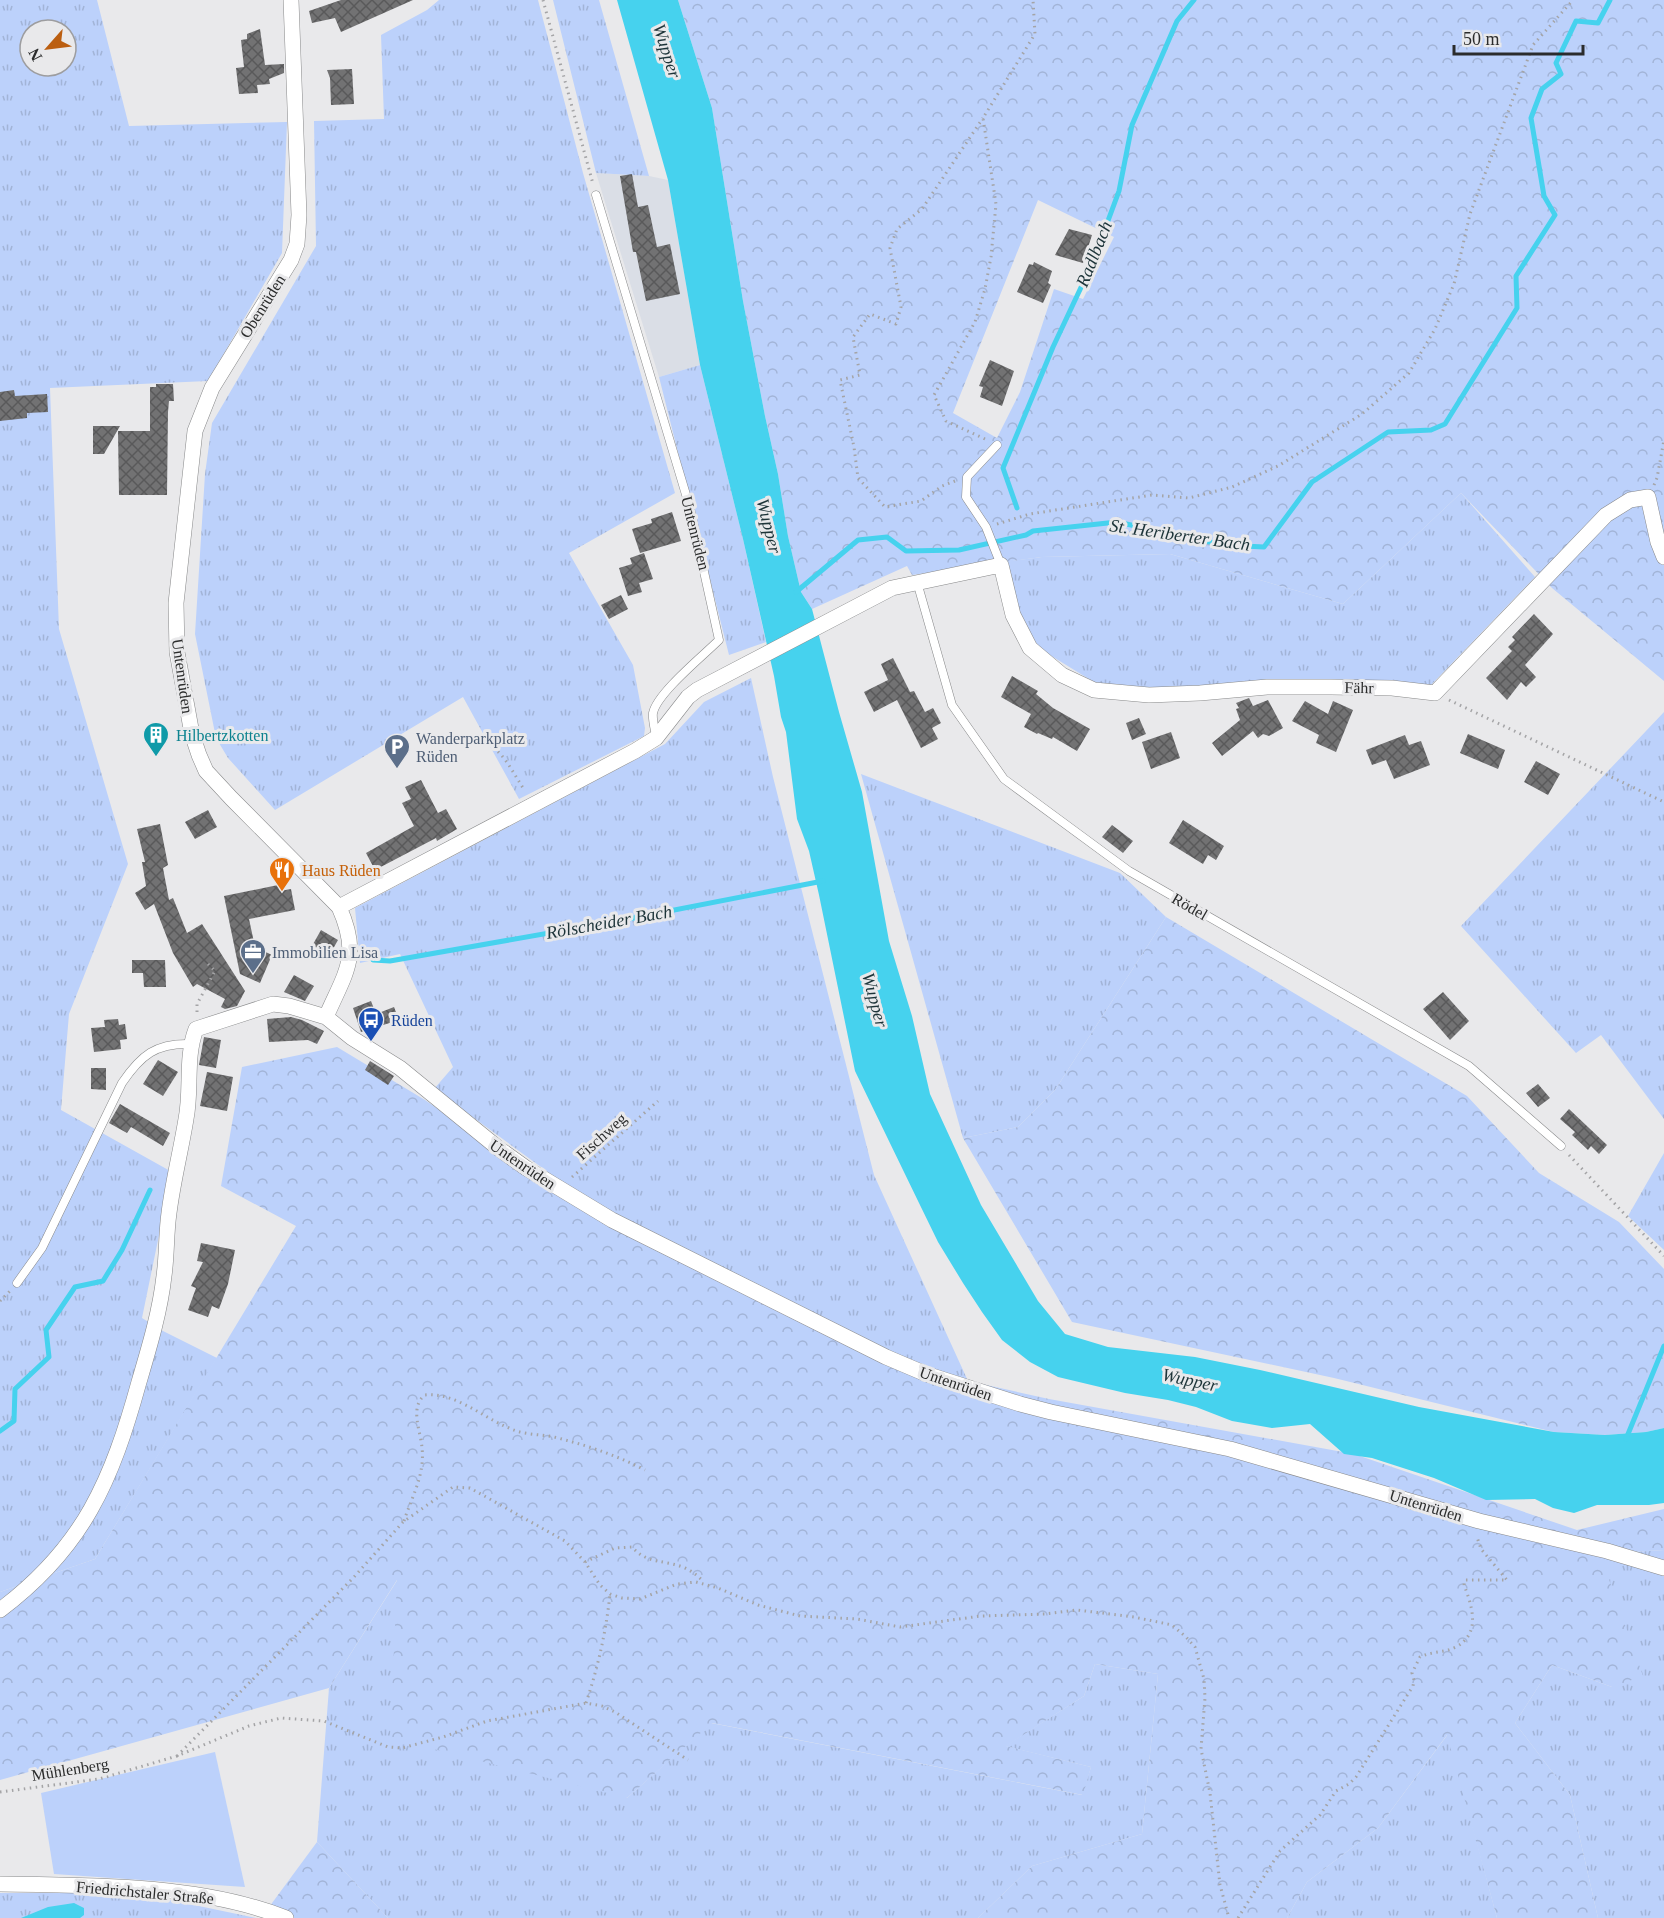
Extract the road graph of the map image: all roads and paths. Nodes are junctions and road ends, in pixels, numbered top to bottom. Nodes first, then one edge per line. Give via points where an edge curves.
1 (291, 0) edge
2 (543, 0) edge
3 (1033, 0) edge
4 (1573, 0) edge
5 (982, 118) junction
6 (596, 195) joint
7 (1664, 440) edge
8 (997, 445) joint
9 (967, 477) junction
10 (1648, 497) junction
11 (988, 530) junction
12 (1664, 557) edge
13 (1001, 566) junction
14 (917, 582) junction
15 (176, 603) joint
16 (1435, 693) junction
17 (656, 738) junction
18 (453, 740) dead end
19 (1664, 802) edge
20 (534, 805) junction
21 (339, 907) junction
22 (207, 963) dead end
23 (327, 1017) junction
24 (196, 1029) junction
25 (190, 1044) junction
26 (658, 1101) dead end
27 (1561, 1146) joint
28 (560, 1188) junction
29 (1664, 1256) edge
30 (17, 1283) dead end
31 (645, 1470) dead end
32 (1479, 1521) junction
33 (403, 1522) junction
34 (585, 1562) junction
35 (1664, 1568) edge
36 (705, 1584) junction
37 (610, 1594) junction
38 (0, 1610) edge
39 (586, 1703) junction
40 (177, 1756) junction
41 (688, 1760) dead end
42 (0, 1792) edge
43 (0, 1884) edge
44 (286, 1918) edge
45 (1229, 1918) edge
46 (1238, 1918) edge

1 - 15 street, Obenrüden via 297,244 201,413 192,447
2 - 6 path
3 - 5 path via 1035,34
4 - 11 path via 1533,45 1470,214 1454,284 1435,329 1409,373 1353,420 1278,466 1232,487 1189,498 1152,495 1030,514
5 - 8 path via 996,204 991,257 975,322 934,395 946,421
5 - 9 path via 922,209 897,229 890,248 901,307 896,324 870,314 853,338 860,375 840,380 858,478 885,507 921,501 942,486
6 - 17 lane, Untenrüden via 695,525 719,640 661,699 653,713
7 - 10 path via 1657,477
8 - 9 lane
9 - 11 lane, Fähr via 966,497
10 - 12 street
10 - 16 street via 1630,500 1606,515
11 - 13 lane, Fähr
13 - 14 street
13 - 16 street, Fähr via 1013,615 1030,648 1062,675 1094,690 1149,695 1331,687
14 - 17 street via 892,588 713,681 688,697
14 - 27 lane, Rödel via 952,705 1004,778 1129,872 1469,1066
15 - 21 street, Untenrüden via 177,652 186,706 196,749 206,771
16 - 19 path
17 - 20 street
18 - 20 path via 467,738 496,748
20 - 21 street
21 - 23 street, Untenrüden via 351,937 351,953
22 - 24 path via 215,970 197,1004
23 - 24 street, Untenrüden via 273,1004
23 - 28 street, Untenrüden via 400,1068 498,1148
24 - 25 street
25 - 30 lane via 163,1047 135,1063 42,1248
25 - 38 street via 187,1115 169,1212 164,1278 131,1413 108,1477 86,1519 40,1575
26 - 28 path, Fischweg
27 - 29 path
28 - 32 street, Untenrüden via 612,1220 926,1374 1051,1412 1230,1449
31 - 33 path via 574,1442 514,1430 452,1398 425,1395 418,1403 416,1416 423,1451 422,1470
32 - 35 street, Untenrüden
32 - 46 path via 1477,1543 1507,1581 1464,1580 1474,1617 1466,1640 1443,1653 1420,1657 1412,1673 1413,1686 1356,1777 1336,1791 1320,1815 1280,1851
33 - 34 path via 453,1486 461,1486 555,1534
33 - 40 path
34 - 36 path via 615,1548 632,1547 642,1557 684,1567
34 - 37 path
36 - 37 path via 685,1582 640,1599
36 - 45 path via 800,1616 857,1618 900,1627 981,1616 1077,1610 1172,1625 1195,1647 1204,1680 1201,1749 1220,1885
37 - 39 path via 601,1656
39 - 40 path, Mühlenberg via 487,1720 402,1748 324,1721 281,1718 249,1726
39 - 41 path via 615,1712
40 - 42 path, Mühlenberg via 99,1779
43 - 44 street, Friedrichstaler Straße via 154,1890 249,1904

